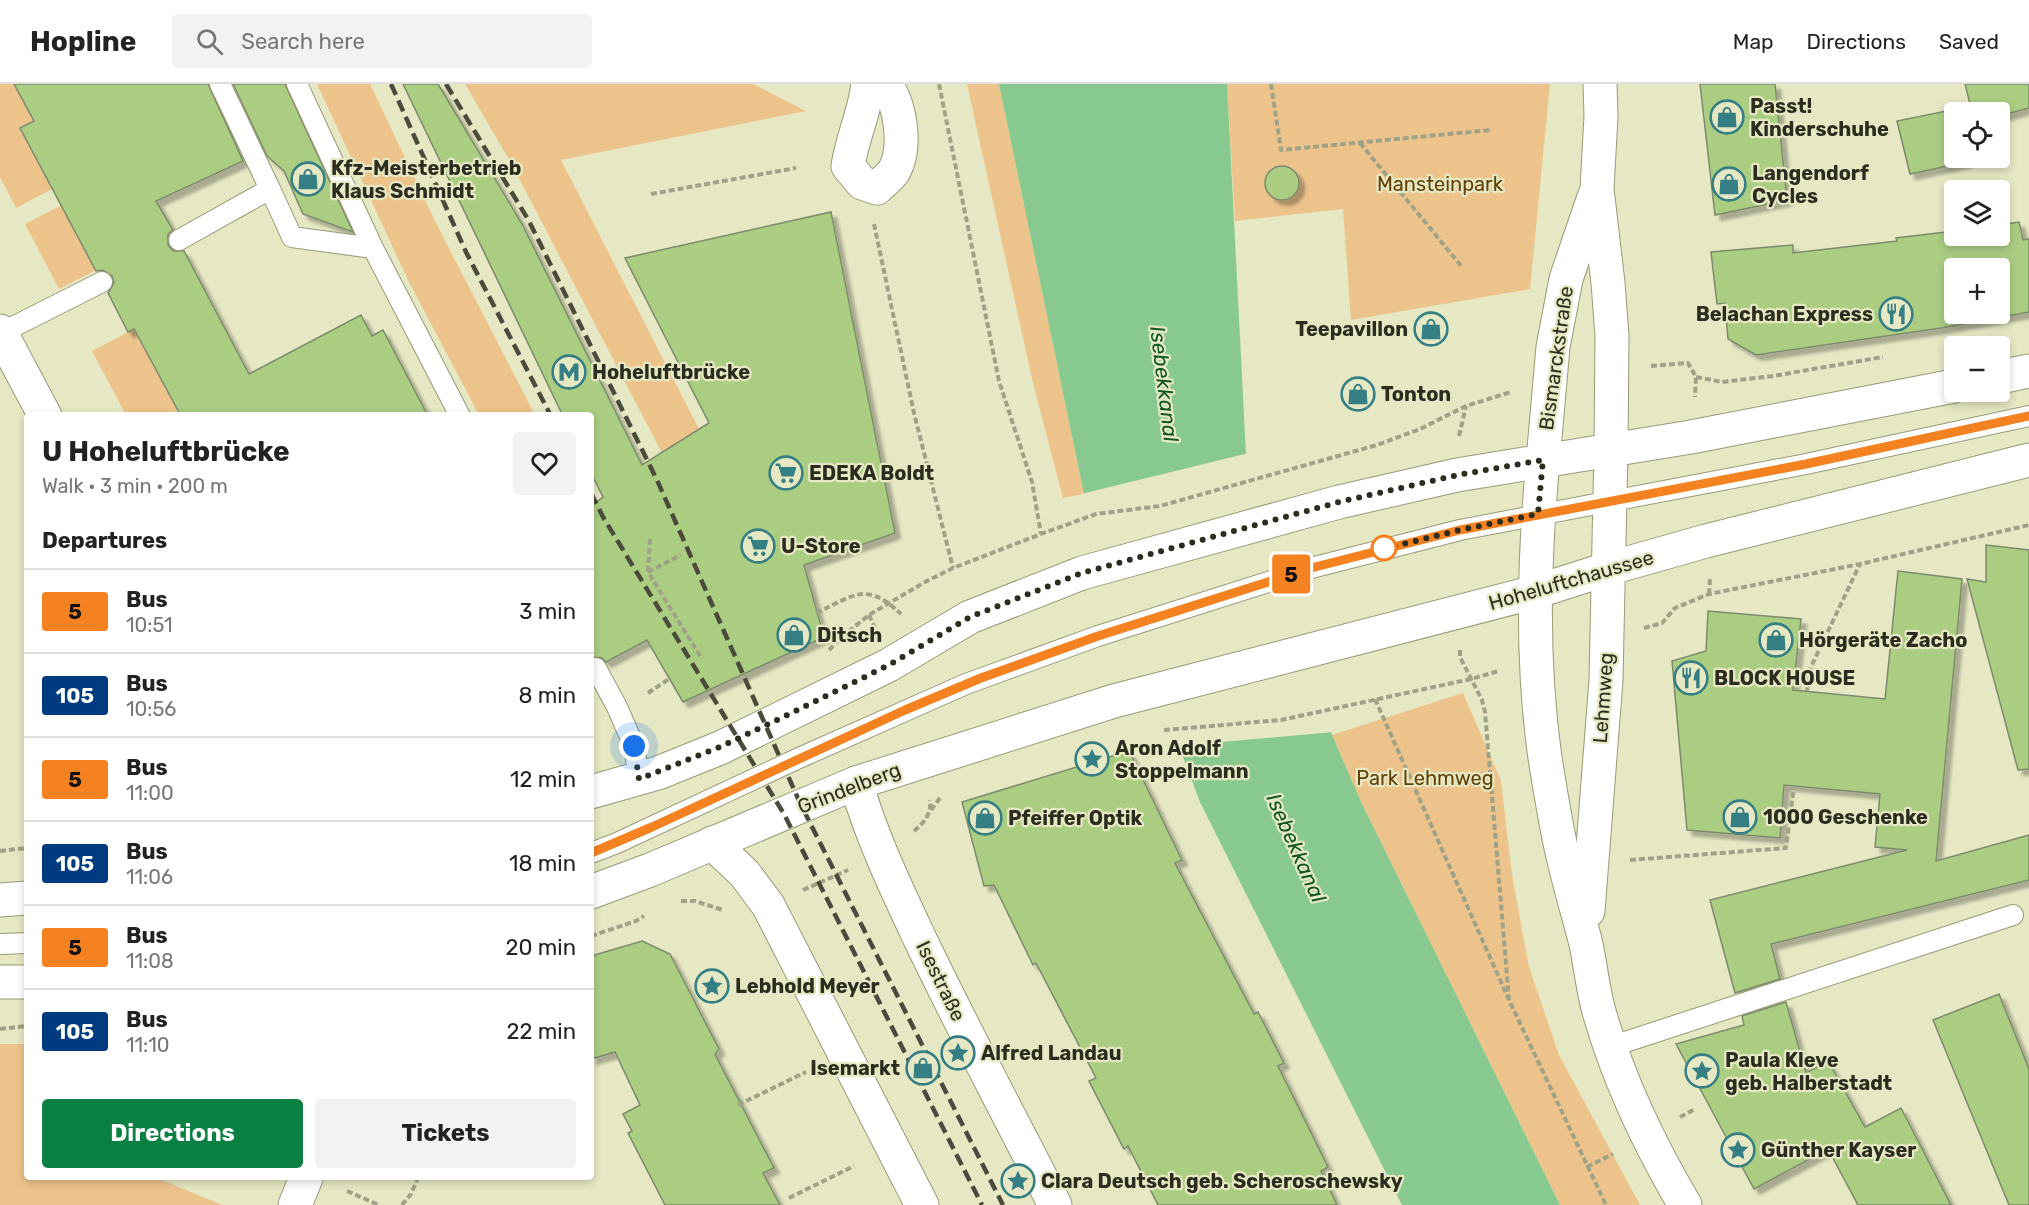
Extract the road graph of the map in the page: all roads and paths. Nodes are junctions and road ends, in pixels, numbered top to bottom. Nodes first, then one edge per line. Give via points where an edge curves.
1 (220, 84) edge
2 (297, 84) edge
3 (868, 84) edge
4 (885, 84) edge
5 (939, 84) edge
6 (1271, 84) edge
7 (1600, 84) edge
8 (1491, 130) dead end
9 (1359, 143) junction
10 (796, 168) dead end
11 (877, 188) junction
12 (270, 189) junction
13 (1597, 189) junction
14 (651, 194) dead end
15 (179, 240) dead end
16 (373, 248) junction
17 (1462, 267) dead end
18 (102, 282) dead end
19 (1, 332) edge
20 (1889, 356) dead end
21 (1653, 366) dead end
22 (2029, 371) edge
23 (2010, 375) edge
24 (1696, 377) junction
25 (1522, 388) dead end
26 (1944, 388) edge
27 (1695, 398) dead end
28 (1466, 406) junction
29 (43, 412) edge
30 (458, 412) edge
31 (2029, 416) edge
32 (1457, 444) dead end
33 (1611, 449) junction
34 (1543, 460) junction
35 (2029, 460) edge
36 (1609, 502) junction
37 (1538, 514) junction
38 (2029, 525) edge
39 (1041, 534) junction
40 (650, 538) dead end
41 (681, 555) dead end
42 (1860, 564) junction
43 (953, 568) junction
44 (1607, 569) junction
45 (648, 572) junction
46 (1535, 592) junction
47 (889, 602) junction
48 (816, 613) dead end
49 (1637, 630) dead end
50 (828, 651) dead end
51 (1460, 657) dead end
52 (702, 659) dead end
53 (596, 668) dead end
54 (1496, 672) dead end
55 (669, 679) dead end
56 (1471, 679) junction
57 (1807, 691) dead end
58 (648, 693) dead end
59 (1375, 699) junction
60 (1114, 701) joint
61 (1159, 731) dead end
62 (639, 779) junction
63 (856, 783) junction
64 (1794, 786) dead end
65 (929, 789) dead end
66 (594, 791) edge
67 (907, 837) dead end
68 (712, 843) junction
69 (24, 848) edge
70 (0, 851) edge
71 (594, 852) edge
72 (1590, 863) junction
73 (858, 866) dead end
74 (594, 891) edge
75 (793, 894) dead end
76 (24, 898) edge
77 (0, 900) edge
78 (678, 901) dead end
79 (725, 910) dead end
80 (651, 912) dead end
81 (2013, 915) dead end
82 (594, 935) edge
83 (24, 943) edge
84 (0, 944) edge
85 (1586, 946) junction
86 (0, 982) edge
87 (24, 982) edge
88 (1509, 1000) junction
89 (24, 1026) edge
90 (0, 1029) edge
91 (1610, 1047) junction
92 (806, 1072) dead end
93 (738, 1105) dead end
94 (854, 1166) dead end
95 (305, 1180) edge
96 (417, 1180) edge
97 (347, 1191) dead end
98 (789, 1198) dead end
99 (295, 1205) edge
100 (379, 1205) edge
101 (402, 1205) edge
102 (922, 1205) edge
103 (1055, 1205) edge
104 (1606, 1205) edge
105 (1685, 1205) edge

1 - 12 lane
2 - 16 lane
3 - 11 street via 848,166 862,183
4 - 11 street via 902,134 893,171
5 - 39 path via 999,381 1032,482
6 - 9 path via 1281,150
7 - 13 street, Bismarckstraße
8 - 9 path
9 - 17 path
10 - 14 path
11 - 43 path via 873,218 914,413
12 - 15 lane
12 - 16 lane via 292,237
13 - 33 street, Bismarckstraße via 1612,336
13 - 34 street, Bismarckstraße via 1566,279 1553,347
16 - 30 lane
18 - 19 lane
19 - 29 street
20 - 24 path via 1722,382
21 - 24 path via 1689,363
22 - 23 street
24 - 27 path
25 - 28 path
26 - 33 street
28 - 32 path
28 - 39 path via 1377,445 1160,506 1096,514
31 - 36 lane
33 - 34 street
33 - 36 street, Lehmweg
34 - 37 street, Lehmweg
34 - 62 street via 1458,475 1301,512 1082,573 970,617 889,665 779,719
35 - 44 street, Hoheluftchaussee
36 - 37 lane
36 - 44 street, Lehmweg
37 - 46 street, Lehmweg
37 - 71 lane via 1315,567 997,672 915,705
38 - 42 path
39 - 43 path
40 - 45 path
41 - 45 path
42 - 49 path via 1709,594 1675,608 1662,623
42 - 57 path via 1810,669
43 - 47 path
44 - 46 street, Hoheluftchaussee
44 - 72 street, Lehmweg via 1606,670
45 - 52 path
46 - 60 street, Hoheluftchaussee
46 - 85 street, Lehmweg via 1536,660 1545,758 1562,852
47 - 48 path via 874,594 857,594
47 - 50 path
51 - 56 path
53 - 62 lane via 634,746
54 - 56 path
55 - 58 path
56 - 59 path
56 - 88 path via 1485,712
59 - 61 path via 1258,723
59 - 88 path
60 - 63 street, Grindelberg
62 - 66 street
63 - 68 street, Grindelberg
63 - 103 street, Isestraße via 880,854
64 - 72 path via 1786,848
65 - 67 path via 931,810
68 - 74 street, Grindelberg
68 - 102 street via 744,873 768,905
69 - 70 path
72 - 85 street, Lehmweg
73 - 75 path
76 - 77 street
78 - 79 path via 694,901
80 - 82 path
81 - 91 lane
83 - 84 lane
85 - 91 street, Lehmweg
86 - 87 street
88 - 104 path
89 - 90 path
91 - 105 street, Lehmweg via 1628,1098
92 - 93 path
94 - 98 path
95 - 99 street
96 - 101 path
97 - 100 path

